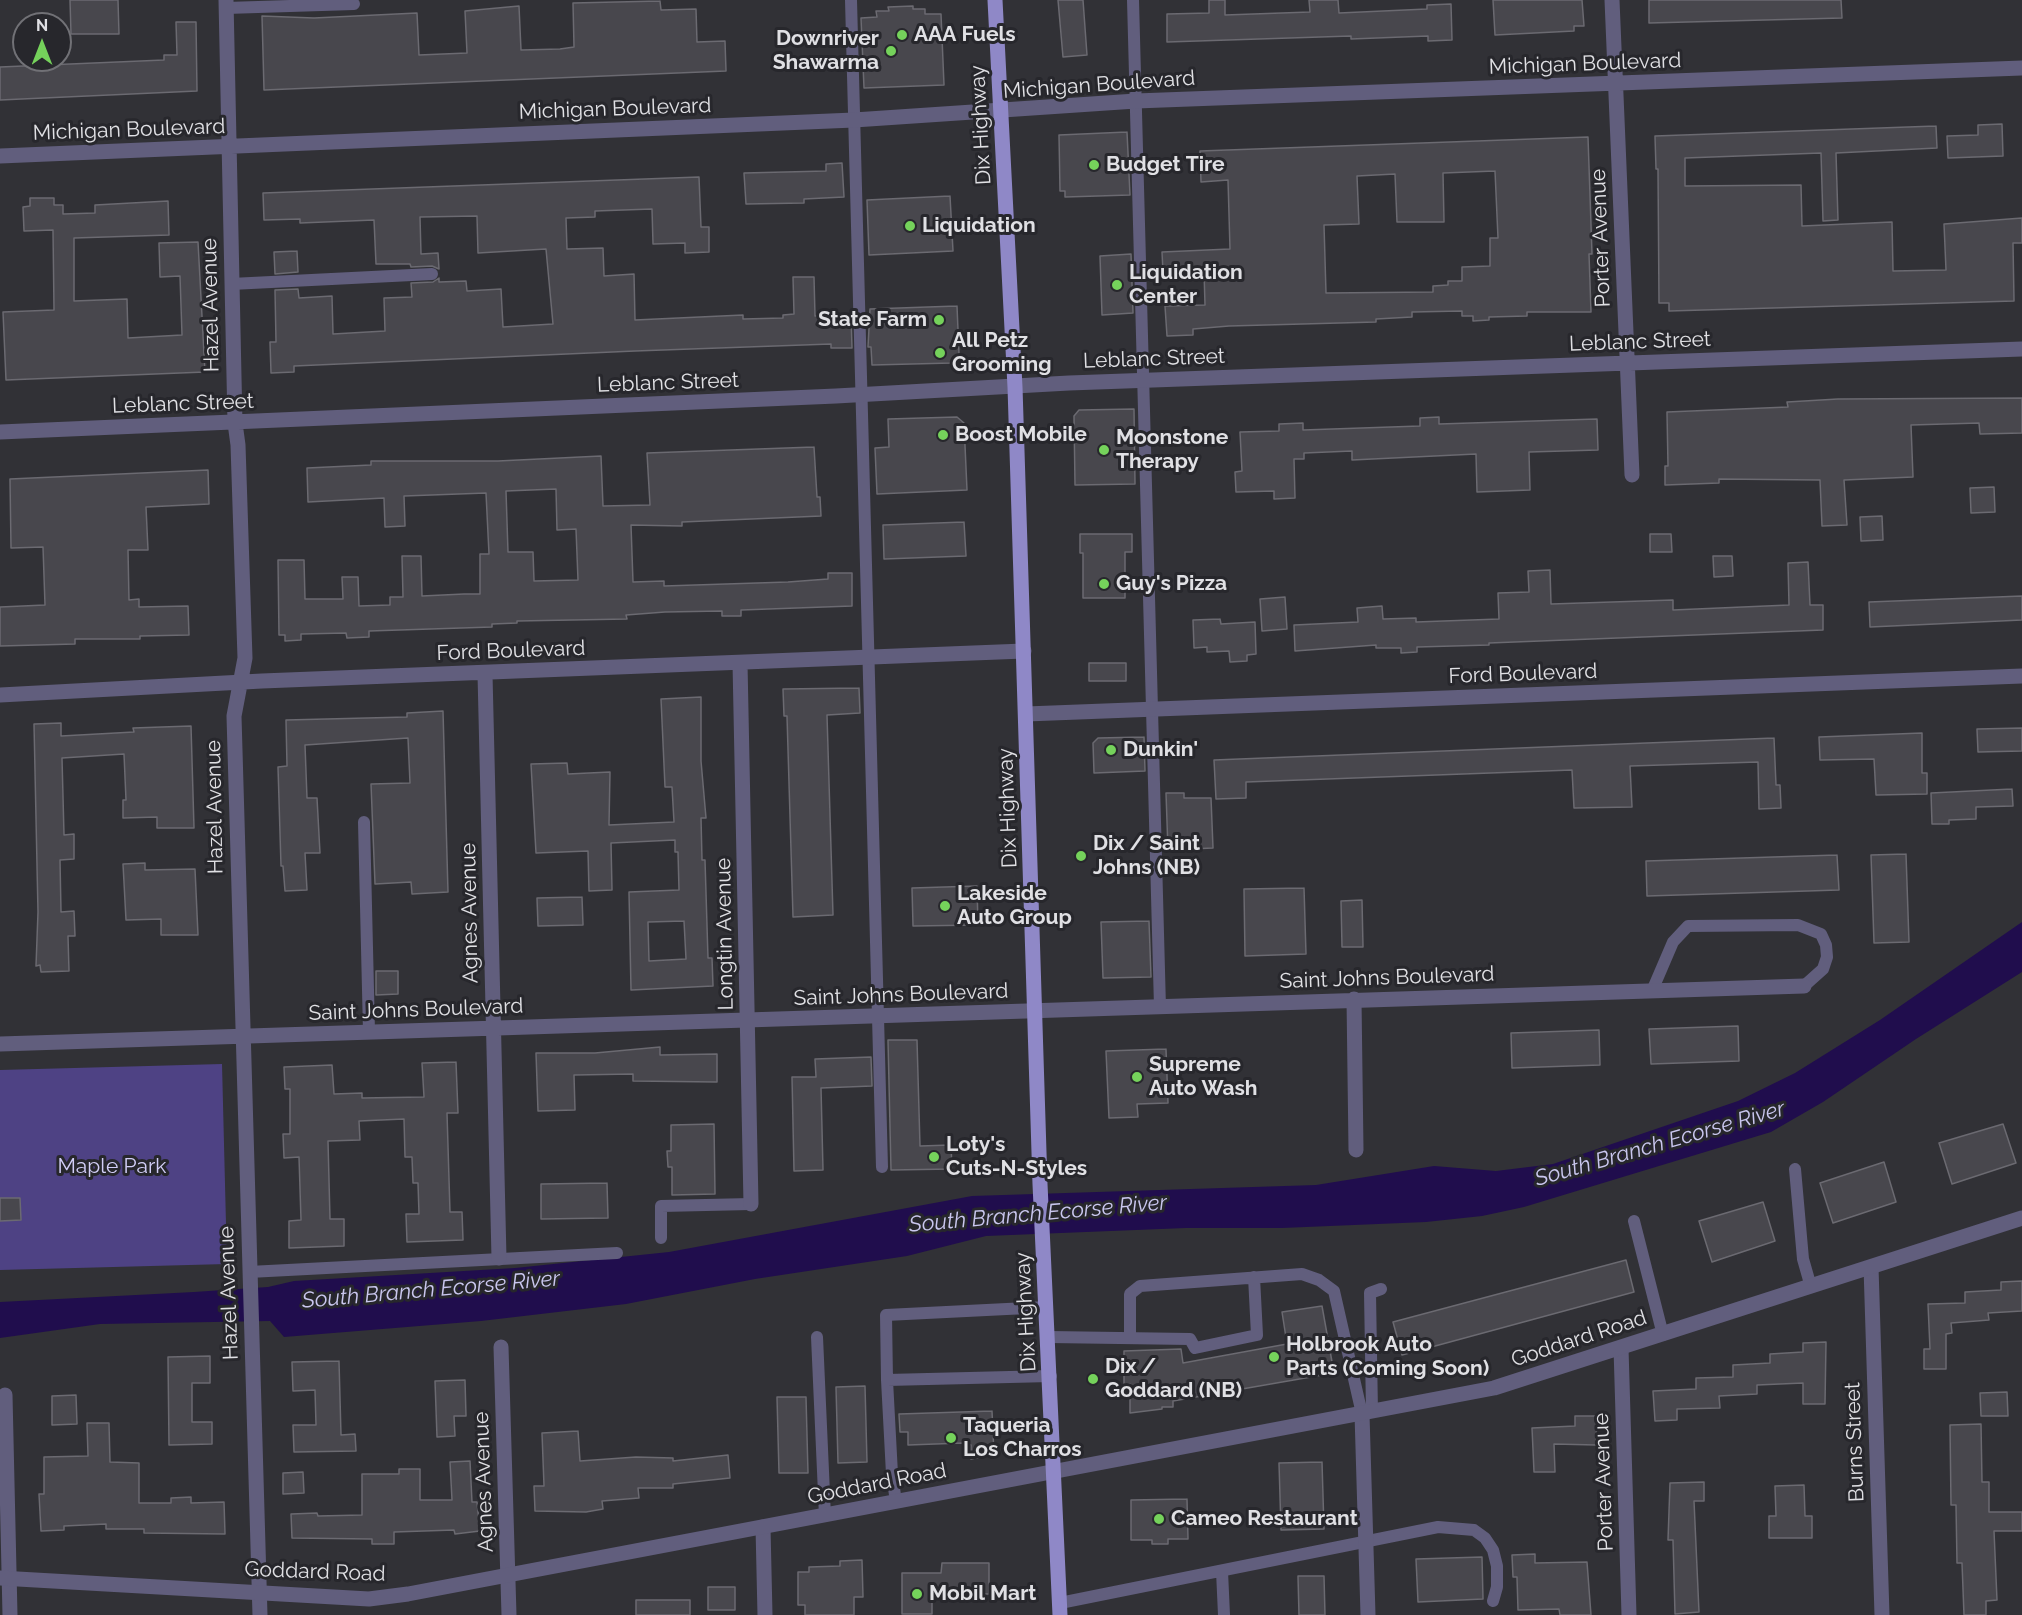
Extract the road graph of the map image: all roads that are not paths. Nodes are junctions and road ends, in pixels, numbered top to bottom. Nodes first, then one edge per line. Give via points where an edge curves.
1 (851, 0) edge
2 (995, 0) edge
3 (1133, 0) edge
4 (1612, 0) edge
5 (226, 4) edge
6 (354, 4) dead end
7 (2022, 68) edge
8 (1616, 84) junction
9 (1136, 101) junction
10 (1001, 112) junction
11 (854, 120) junction
12 (228, 147) junction
13 (0, 156) edge
14 (432, 274) dead end
15 (231, 284) junction
16 (2022, 349) edge
17 (1627, 363) junction
18 (1143, 381) junction
19 (1015, 387) junction
20 (861, 394) junction
21 (235, 423) junction
22 (0, 432) edge
23 (1632, 475) dead end
24 (1024, 651) junction
25 (868, 657) junction
26 (740, 663) junction
27 (485, 674) junction
28 (2022, 676) edge
29 (240, 682) junction
30 (0, 695) edge
31 (1152, 710) junction
32 (1026, 714) junction
33 (364, 822) dead end
34 (1804, 986) joint
35 (1652, 991) junction
36 (1354, 999) junction
37 (1160, 1006) junction
38 (1035, 1011) junction
39 (877, 1017) junction
40 (748, 1021) junction
41 (493, 1028) junction
42 (369, 1032) junction
43 (242, 1036) junction
44 (0, 1044) edge
45 (1356, 1150) dead end
46 (882, 1167) dead end
47 (1795, 1169) dead end
48 (752, 1204) joint
49 (2022, 1218) edge
50 (1634, 1221) dead end
51 (661, 1238) dead end
52 (617, 1253) dead end
53 (499, 1258) junction
54 (1871, 1268) junction
55 (249, 1272) junction
56 (1254, 1277) junction
57 (1811, 1287) junction
58 (1381, 1289) dead end
59 (1047, 1307) junction
60 (1663, 1335) junction
61 (818, 1337) dead end
62 (1049, 1337) junction
63 (1130, 1338) junction
64 (501, 1347) dead end
65 (1621, 1348) junction
66 (1050, 1377) junction
67 (887, 1380) junction
68 (5, 1395) dead end
69 (1367, 1413) junction
70 (1055, 1472) junction
71 (896, 1502) junction
72 (825, 1516) junction
73 (762, 1527) junction
74 (1366, 1542) junction
75 (1222, 1571) junction
76 (508, 1575) junction
77 (5, 1579) edge
78 (259, 1592) junction
79 (1493, 1601) dead end
80 (1060, 1609) edge
81 (10, 1615) edge
82 (260, 1615) edge
83 (509, 1615) edge
84 (765, 1615) edge
85 (1224, 1615) edge
86 (1368, 1615) edge
87 (1629, 1615) edge
88 (1882, 1615) edge

1 - 11 lane
2 - 10 main road, Dix Highway
3 - 9 lane
4 - 8 street, Porter Avenue
5 - 6 lane
5 - 12 street, Hazel Avenue
7 - 8 street, Michigan Boulevard
8 - 9 street, Michigan Boulevard
8 - 17 street, Porter Avenue
9 - 10 street, Michigan Boulevard
9 - 18 lane
10 - 11 street, Michigan Boulevard
10 - 19 main road, Dix Highway
11 - 12 street, Michigan Boulevard
11 - 20 lane
12 - 13 street, Michigan Boulevard
12 - 15 street, Hazel Avenue
14 - 15 lane
15 - 21 street, Hazel Avenue
16 - 17 street, Leblanc Street
17 - 18 street, Leblanc Street
17 - 23 street, Porter Avenue
18 - 19 street, Leblanc Street
18 - 31 lane
19 - 20 street, Leblanc Street
19 - 24 main road, Dix Highway
20 - 21 street, Leblanc Street
20 - 25 lane
21 - 22 street, Leblanc Street
21 - 29 street, Hazel Avenue via 245,658
24 - 25 street, Ford Boulevard
24 - 32 main road, Dix Highway
25 - 26 street, Ford Boulevard
25 - 39 lane
26 - 27 street, Ford Boulevard
26 - 40 street, Longtin Avenue
27 - 29 street, Ford Boulevard
27 - 41 street, Agnes Avenue
28 - 31 street, Ford Boulevard
29 - 30 street, Ford Boulevard
29 - 43 street, Hazel Avenue via 234,716
31 - 32 street, Ford Boulevard
31 - 37 lane
32 - 38 main road, Dix Highway
33 - 42 lane
34 - 35 street, Saint Johns Boulevard
34 - 35 lane via 1823,969 1827,957 1821,934 1798,925 1688,926 1673,942
35 - 36 street, Saint Johns Boulevard
36 - 37 street, Saint Johns Boulevard
36 - 45 street
37 - 38 street, Saint Johns Boulevard
38 - 39 street, Saint Johns Boulevard
38 - 59 main road, Dix Highway
39 - 40 street, Saint Johns Boulevard
39 - 46 lane
40 - 41 street, Saint Johns Boulevard
40 - 48 street, Longtin Avenue
41 - 42 street, Saint Johns Boulevard
41 - 53 street, Agnes Avenue
42 - 43 street, Saint Johns Boulevard
43 - 44 street, Saint Johns Boulevard
43 - 55 street, Hazel Avenue
47 - 57 lane via 1803,1259
48 - 51 lane via 661,1206
49 - 54 street, Goddard Road
50 - 60 lane
52 - 53 lane
53 - 55 lane
54 - 57 street, Goddard Road
54 - 88 street, Burns Street
55 - 78 street, Hazel Avenue
56 - 63 lane via 1140,1286 1130,1294
56 - 63 lane via 1257,1335 1195,1348 1190,1339
56 - 69 lane via 1302,1274 1334,1291
57 - 60 street, Goddard Road
58 - 69 lane via 1370,1293
59 - 62 main road, Dix Highway
59 - 67 lane via 886,1315
60 - 65 street, Goddard Road
61 - 72 lane
62 - 63 lane
62 - 66 main road, Dix Highway
64 - 76 street, Agnes Avenue
65 - 69 street, Goddard Road via 1494,1388
65 - 87 street, Porter Avenue
66 - 67 lane
66 - 70 main road, Dix Highway
67 - 71 lane
68 - 77 street
69 - 70 street, Goddard Road
69 - 74 street
70 - 71 street, Goddard Road
70 - 80 main road, Dix Highway
71 - 72 street, Goddard Road
72 - 73 street, Goddard Road
73 - 76 street, Goddard Road
73 - 84 street
74 - 75 lane
74 - 79 lane via 1438,1527 1474,1530 1485,1538 1495,1558 1497,1587
74 - 86 street
75 - 80 lane
75 - 85 lane
76 - 78 street, Goddard Road via 369,1599
76 - 83 street, Agnes Avenue
77 - 78 street, Goddard Road
77 - 81 street
78 - 82 street, Hazel Avenue

